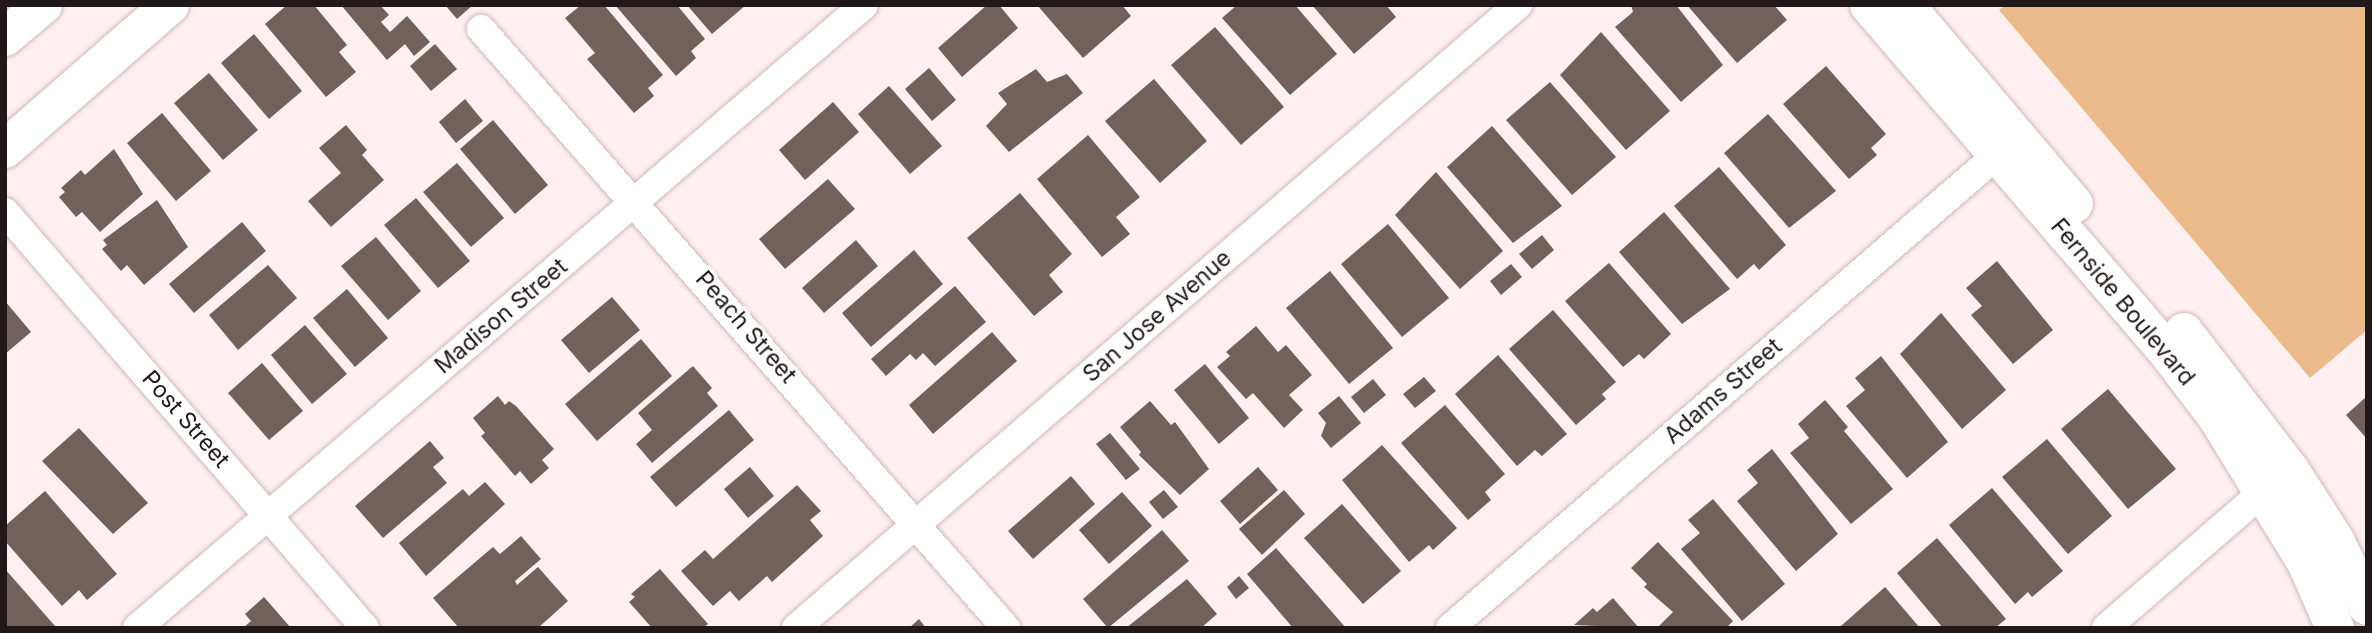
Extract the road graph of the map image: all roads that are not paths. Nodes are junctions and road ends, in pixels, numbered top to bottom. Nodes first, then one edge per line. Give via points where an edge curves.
1 (43, 5) edge
2 (170, 5) edge
3 (864, 5) edge
4 (1518, 5) edge
5 (1869, 5) edge
6 (1905, 5) edge
7 (481, 29) dead end
8 (5, 37) edge
9 (5, 149) edge
10 (1997, 155) junction
11 (636, 201) junction
12 (5, 212) edge
13 (2276, 481) junction
14 (268, 513) junction
15 (916, 523) junction
16 (2367, 606) edge
17 (2367, 621) edge
18 (137, 628) edge
19 (365, 628) edge
20 (796, 628) edge
21 (1006, 628) edge
22 (1450, 628) edge
23 (2106, 628) edge
24 (2335, 628) edge
25 (2358, 628) edge

1 - 8 main road
2 - 9 main road
3 - 11 street, Madison Street
4 - 15 street, San Jose Avenue
5 - 10 main road, Fernside Boulevard
6 - 13 main road, Fernside Boulevard via 2238,398
7 - 11 street, Peach Street
10 - 13 main road, Fernside Boulevard
10 - 22 street, Adams Street
11 - 14 street, Madison Street
11 - 15 street, Peach Street
12 - 14 street, Post Street
13 - 16 main road, Fernside Boulevard via 2336,542
13 - 23 street
13 - 24 main road, Fernside Boulevard
14 - 18 street, Madison Street
14 - 19 street, Post Street
15 - 20 street, San Jose Avenue
15 - 21 street, Peach Street
17 - 25 street

